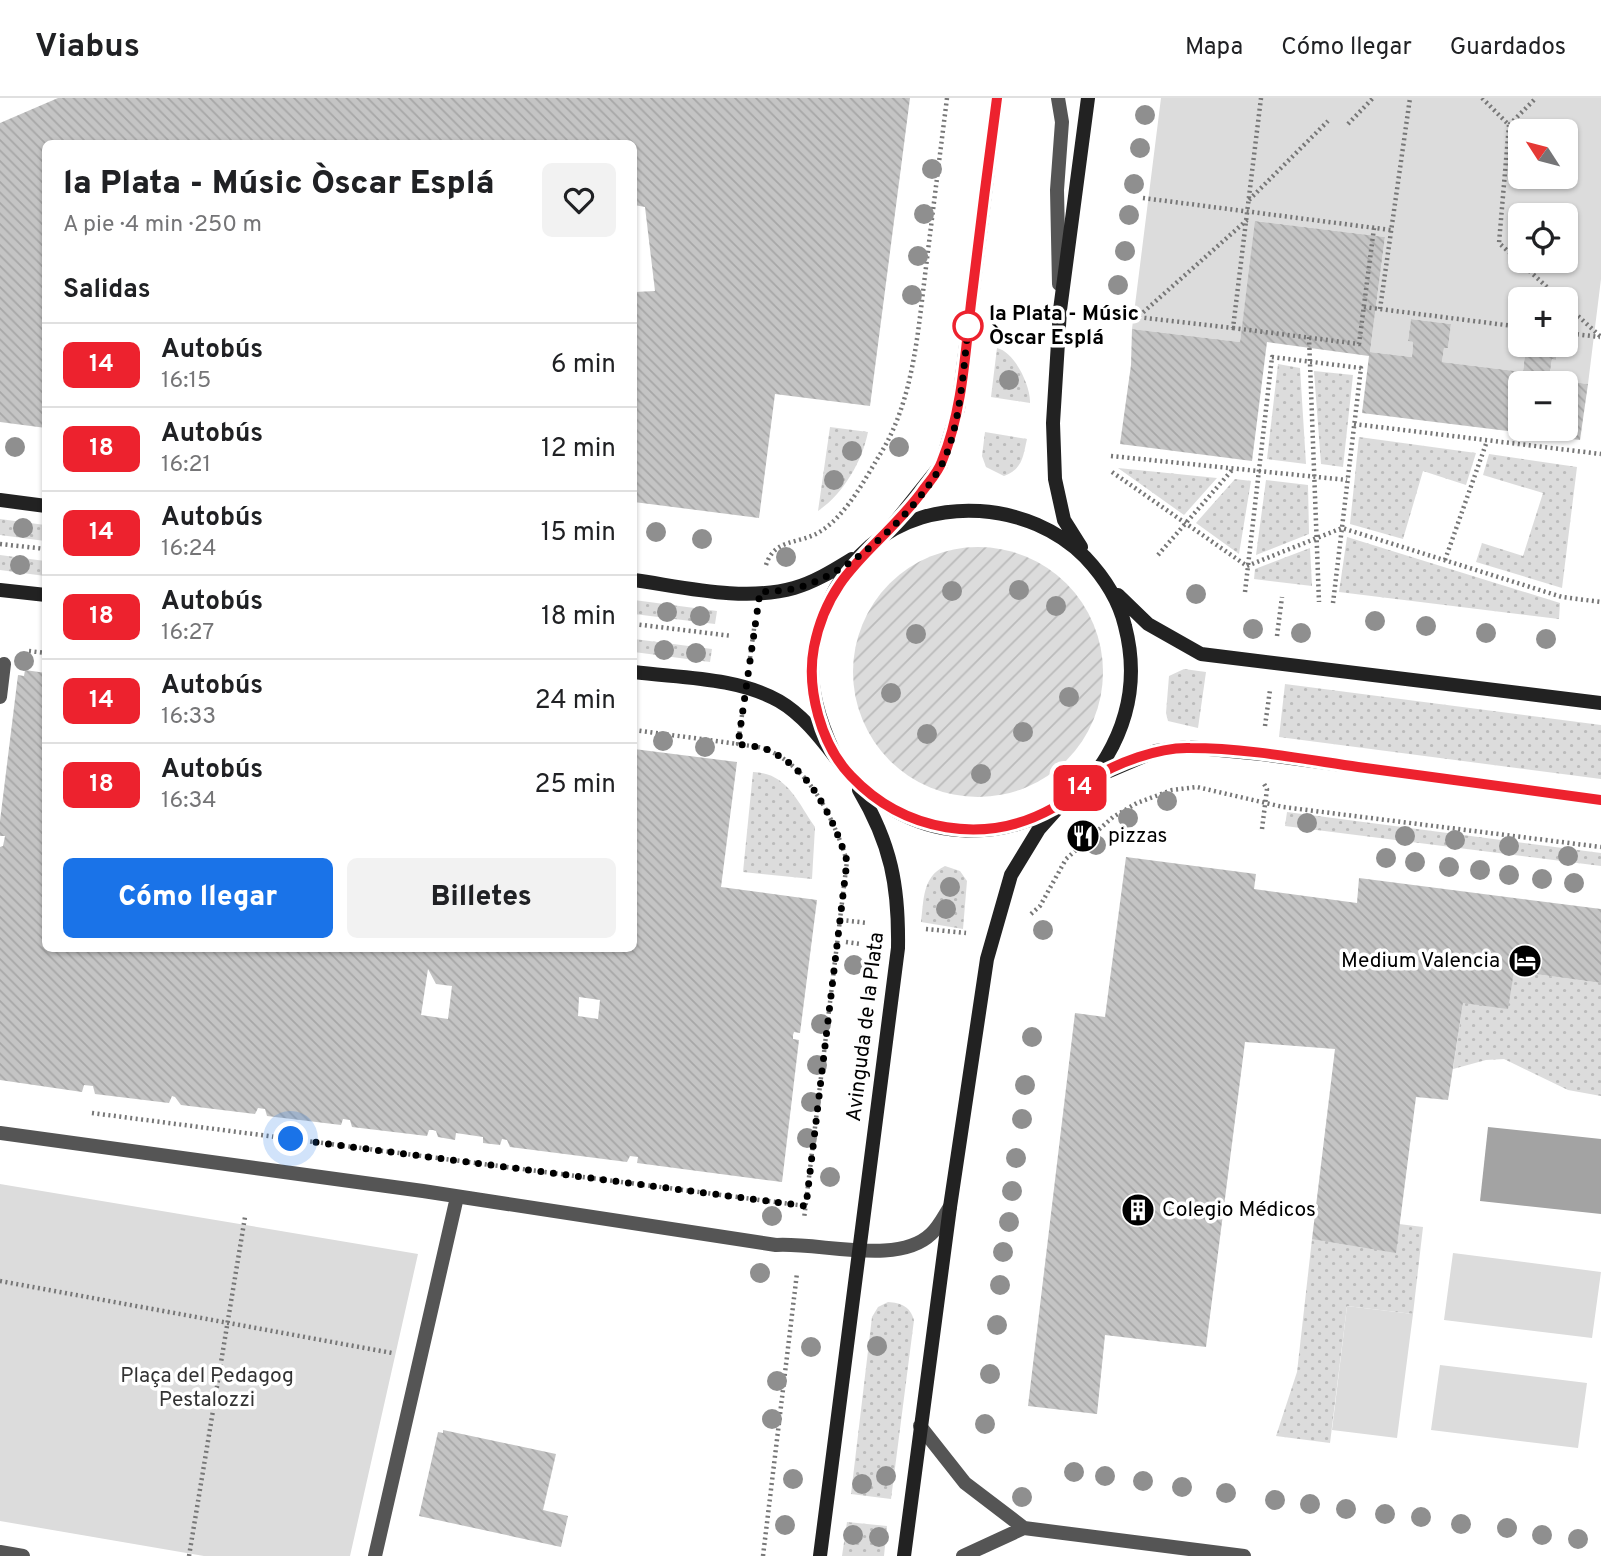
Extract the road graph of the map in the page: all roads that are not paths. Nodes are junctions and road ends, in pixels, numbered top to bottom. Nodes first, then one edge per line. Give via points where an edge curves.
1 (997, 98) edge
2 (1058, 98) edge
3 (1088, 98) edge
4 (1060, 310) junction
5 (0, 500) edge
6 (42, 505) edge
7 (881, 538) junction
8 (862, 553) junction
9 (1091, 563) junction
10 (637, 580) edge
11 (1106, 583) junction
12 (0, 590) edge
13 (42, 595) edge
14 (4, 664) dead end
15 (637, 672) edge
16 (0, 698) edge
17 (1601, 703) edge
18 (835, 755) junction
19 (851, 777) junction
20 (1087, 780) junction
21 (1601, 800) edge
22 (1064, 802) junction
23 (0, 1133) edge
24 (457, 1197) junction
25 (950, 1207) junction
26 (859, 1250) junction
27 (920, 1426) junction
28 (1024, 1528) junction
29 (0, 1552) edge
30 (23, 1556) edge
31 (375, 1556) edge
32 (820, 1556) edge
33 (904, 1556) edge
34 (963, 1556) edge
35 (1244, 1556) edge

1 - 7 main road via 957,409 942,465
2 - 4 street via 1062,122 1057,190
3 - 4 main road
4 - 9 main road via 1053,424 1055,479 1064,520
5 - 6 main road
7 - 8 main road
7 - 9 main road via 942,513 975,510 1044,526
8 - 10 main road via 793,589 738,593
8 - 18 main road via 825,608 814,650 814,692
9 - 11 main road
11 - 17 main road via 1148,624 1201,654
11 - 20 main road via 1122,611 1132,652 1131,695 1119,736
12 - 13 main road
14 - 16 street
15 - 18 main road via 747,687 779,701 807,723
18 - 19 main road
19 - 22 main road via 901,815 958,830 986,830 1029,821
19 - 26 main road, Avinguda de la Plata via 885,838 896,880 899,926
20 - 21 main road via 1156,751 1188,747
20 - 22 main road
22 - 25 main road via 1039,829 1011,875 987,959
23 - 24 street
24 - 26 street via 776,1245
24 - 31 street
25 - 26 street via 932,1234 915,1246
25 - 27 main road
26 - 32 main road, Avinguda de la Plata
27 - 28 street via 965,1483
27 - 33 main road
28 - 34 street
28 - 35 street
29 - 30 street

